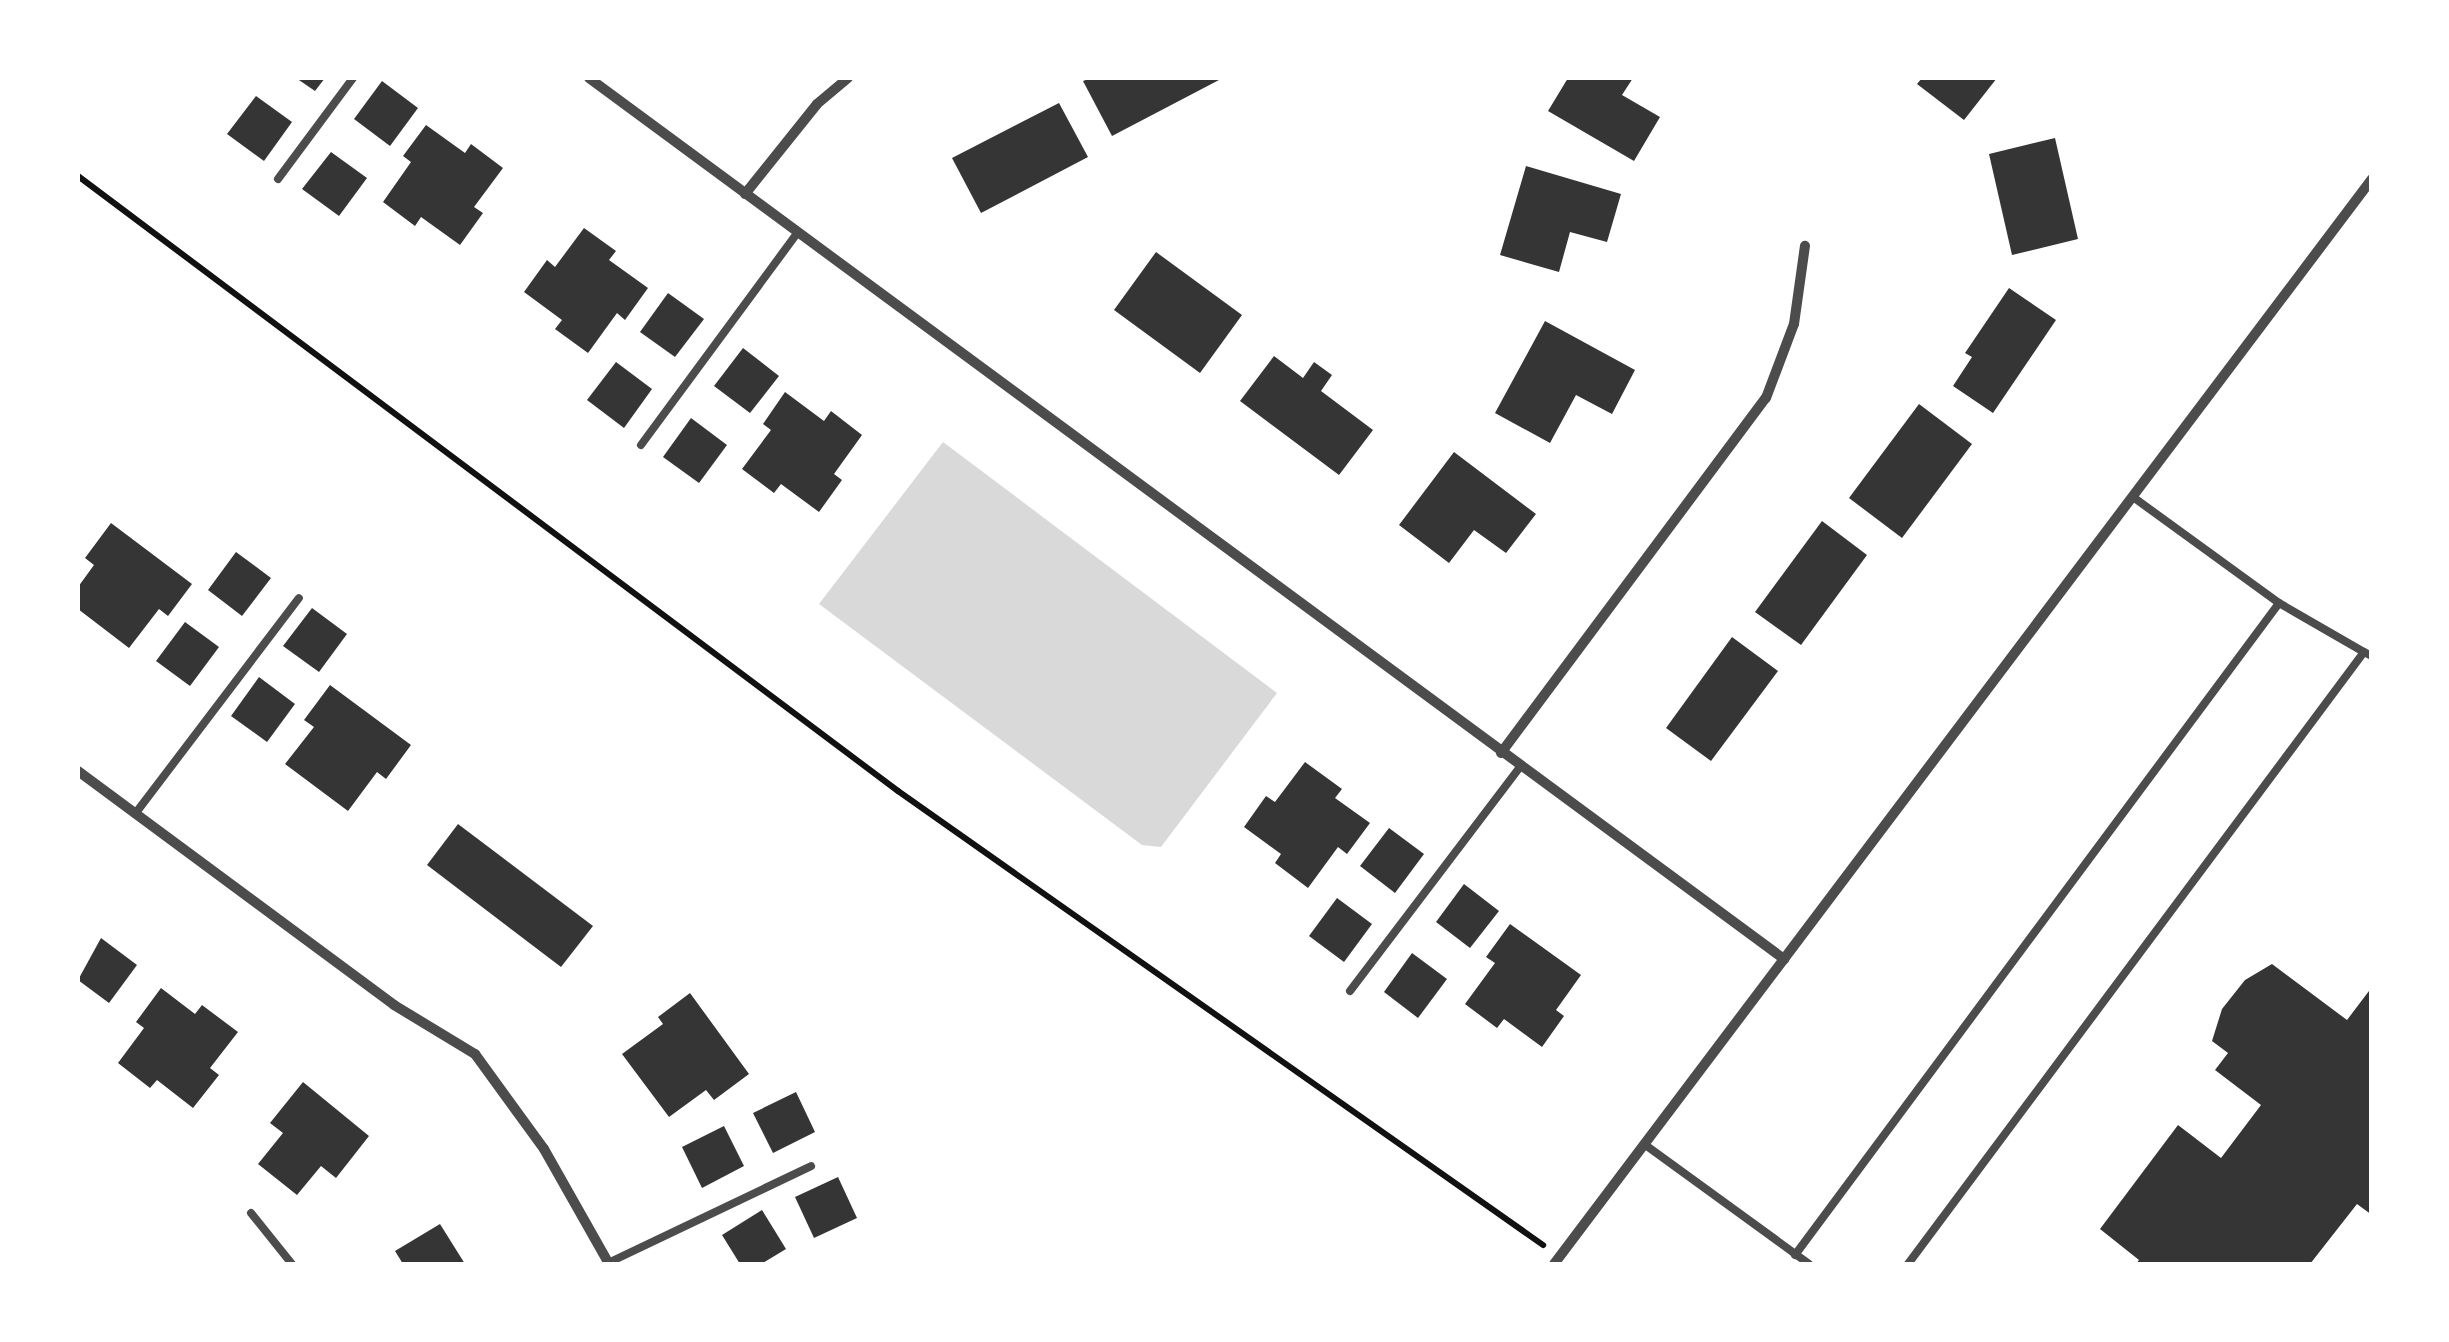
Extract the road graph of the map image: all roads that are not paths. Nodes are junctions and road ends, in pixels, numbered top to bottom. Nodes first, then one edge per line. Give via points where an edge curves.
1 (353, 78) edge
2 (589, 78) edge
3 (848, 78) edge
4 (278, 179) dead end
5 (2372, 179) edge
6 (744, 194) junction
7 (798, 232) junction
8 (1805, 246) dead end
9 (642, 445) dead end
10 (2134, 496) junction
11 (299, 598) dead end
12 (2279, 603) junction
13 (2368, 654) edge
14 (1501, 754) junction
15 (1520, 767) junction
16 (78, 771) edge
17 (136, 814) junction
18 (1784, 959) junction
19 (1350, 991) dead end
20 (1644, 1144) junction
21 (812, 1166) dead end
22 (251, 1214) dead end
23 (1795, 1255) junction
24 (1557, 1261) edge
25 (292, 1264) edge
26 (608, 1264) edge
27 (1809, 1264) edge
28 (1908, 1264) edge

1 - 4 lane
2 - 6 street
3 - 6 street via 797,127
5 - 10 street
6 - 7 street
7 - 9 lane
7 - 14 street
8 - 14 street via 1794,324 1766,398
10 - 12 lane
10 - 18 street
11 - 17 lane
12 - 13 lane
12 - 23 lane
13 - 28 lane
14 - 15 street
15 - 18 street
15 - 19 lane
16 - 17 street
17 - 26 street via 394,1006 476,1054 544,1149
18 - 20 street
20 - 23 lane
20 - 24 street
21 - 26 lane
22 - 25 lane
23 - 27 lane

